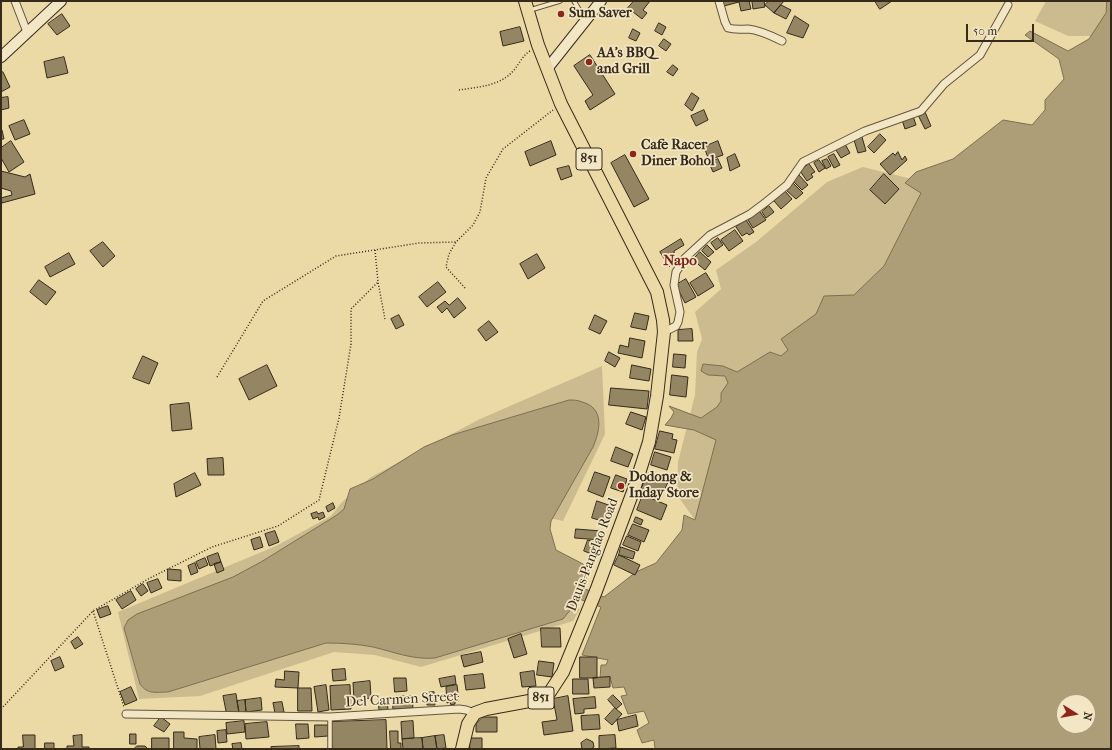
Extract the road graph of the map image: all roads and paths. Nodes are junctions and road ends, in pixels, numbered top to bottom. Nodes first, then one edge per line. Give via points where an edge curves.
1 (15, 1) edge
2 (61, 1) edge
3 (560, 1) edge
4 (574, 1) edge
5 (601, 1) edge
6 (719, 1) edge
7 (526, 6) edge
8 (1008, 6) dead end
9 (586, 21) junction
10 (27, 32) junction
11 (782, 41) dead end
12 (538, 45) junction
13 (1, 57) edge
14 (547, 69) junction
15 (459, 90) dead end
16 (561, 104) junction
17 (456, 242) junction
18 (375, 250) junction
19 (378, 282) junction
20 (465, 288) dead end
21 (385, 319) dead end
22 (664, 332) junction
23 (217, 376) dead end
24 (93, 611) junction
25 (1, 710) edge
26 (126, 714) joint
27 (475, 714) junction
28 (330, 717) junction
29 (330, 749) edge
30 (462, 749) edge

1 - 10 street
2 - 10 main road
3 - 7 lane
4 - 9 lane
5 - 9 main road
6 - 11 street via 728,28 769,34
7 - 12 main road, Dauis-Panglao Road / 851
8 - 22 street via 980,55 944,84 920,111 865,131 803,162 786,185 766,202 750,214 710,235 685,258 676,272 674,285 680,317 676,326
9 - 14 main road
10 - 13 main road
12 - 14 main road, Dauis-Panglao Road / 851
12 - 15 path via 523,56 514,71 499,82
14 - 16 main road, Dauis-Panglao Road / 851
16 - 17 path via 503,149 486,178 480,212 473,225
16 - 22 main road, Dauis-Panglao Road / 851 via 649,275 660,305
17 - 18 path via 419,243
17 - 20 path via 449,254 446,267
18 - 19 path
18 - 23 path via 336,256 263,301
19 - 21 path
19 - 24 path via 351,309 351,344 339,418 319,500 278,526 212,547 156,574
22 - 27 main road, Dauis-Panglao Road / 851 via 657,396 644,460 563,672 550,692 540,699 486,709
24 - 25 path
24 - 26 path
26 - 28 street, Del Carmen Street
27 - 28 street, Del Carmen Street via 459,709
27 - 30 main road via 468,724
28 - 29 lane

